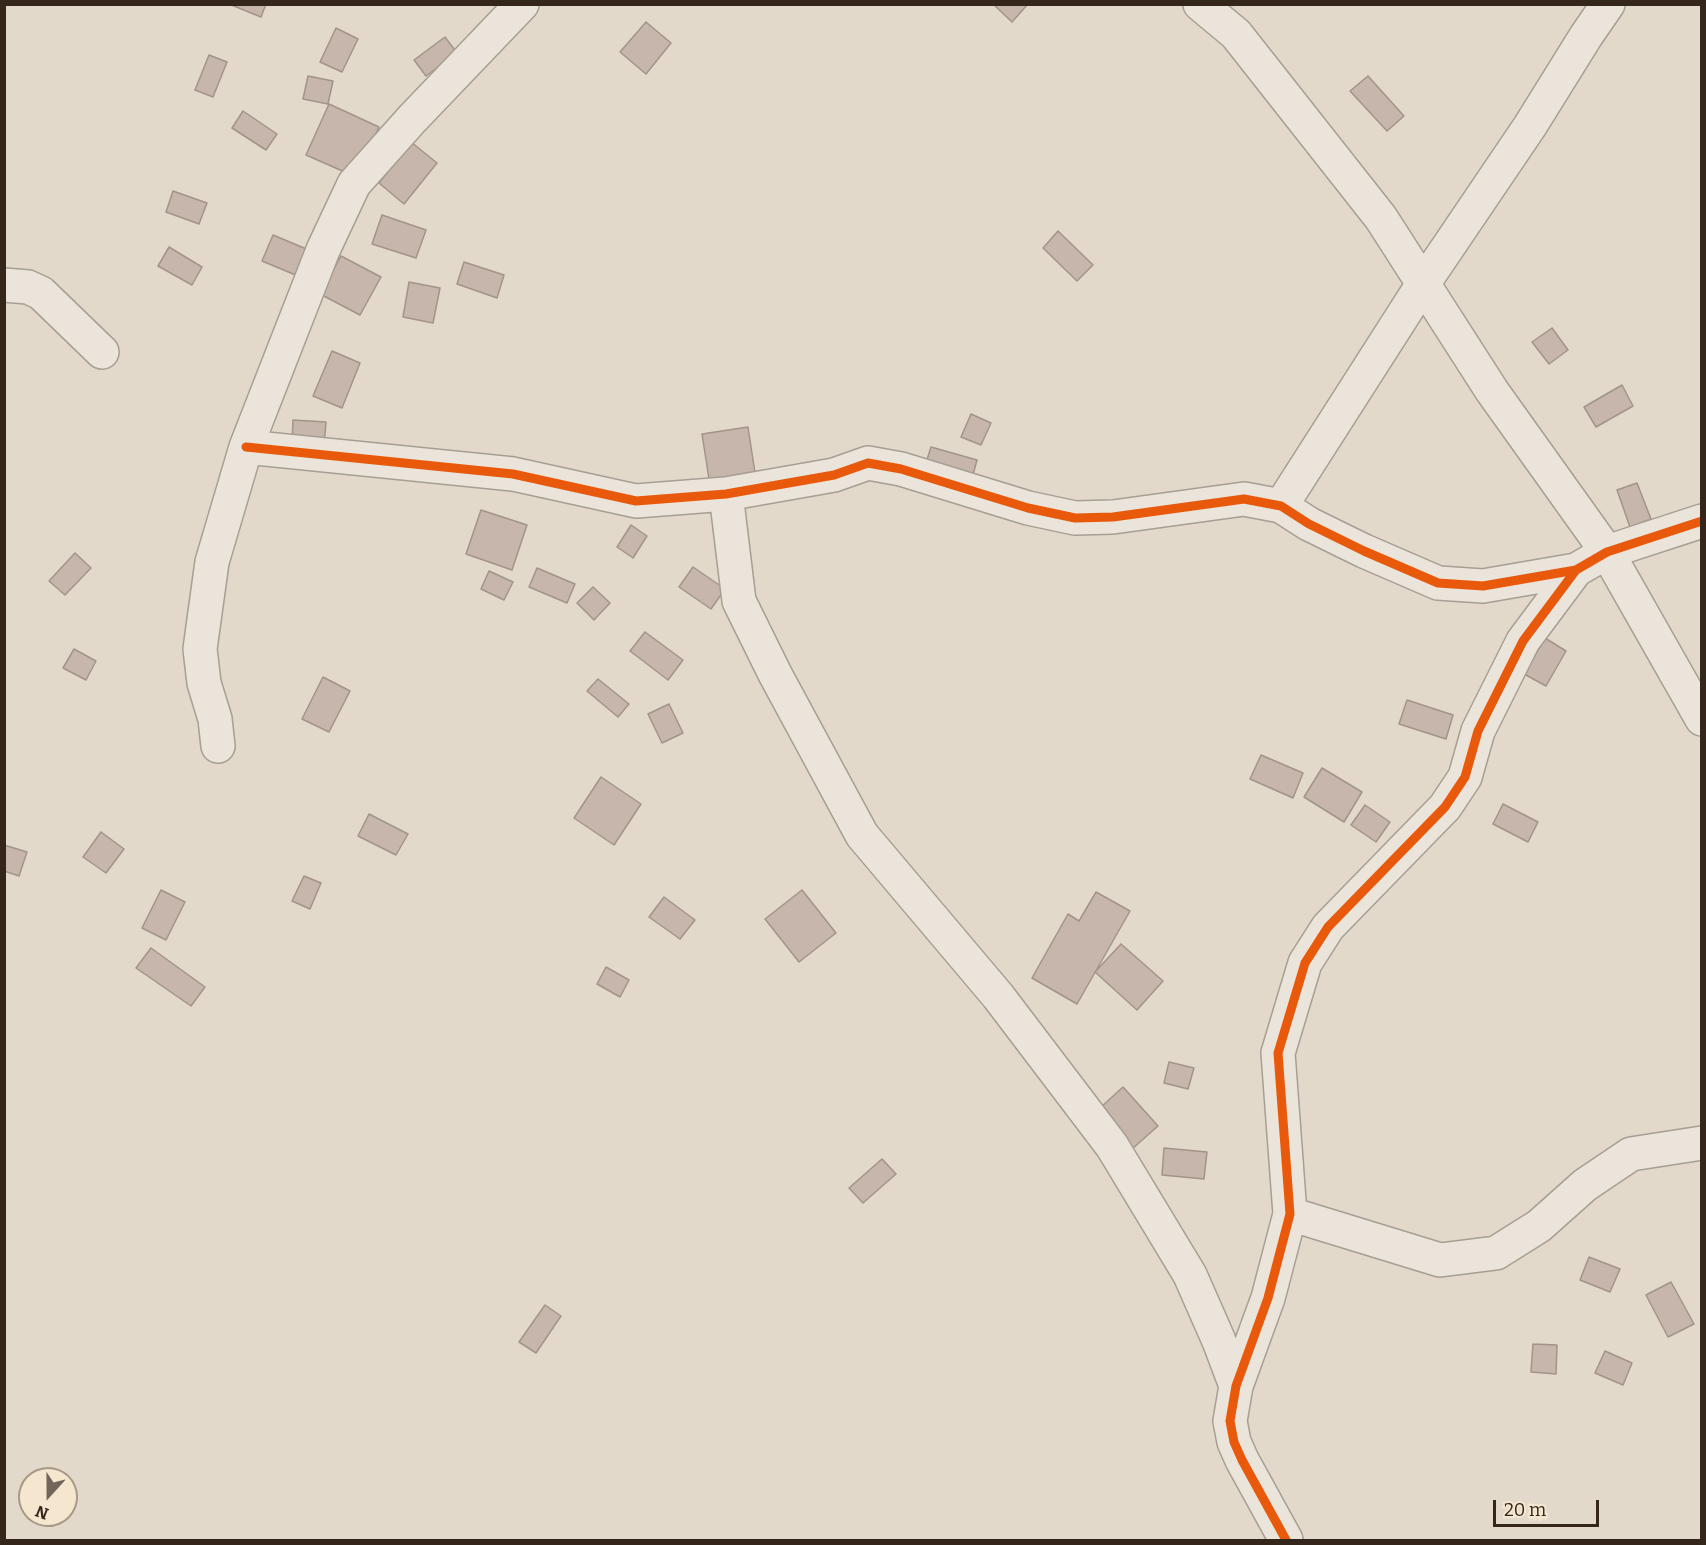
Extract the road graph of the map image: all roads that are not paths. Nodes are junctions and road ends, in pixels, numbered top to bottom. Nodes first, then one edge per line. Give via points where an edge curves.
1 (522, 4) edge
2 (1200, 4) edge
3 (1608, 4) edge
4 (1422, 284) junction
5 (4, 285) edge
6 (102, 352) dead end
7 (246, 447) junction
8 (726, 494) junction
9 (1281, 506) junction
10 (1701, 521) edge
11 (1607, 552) junction
12 (1576, 570) junction
13 (1701, 719) edge
14 (218, 746) dead end
15 (1701, 1143) edge
16 (1290, 1214) junction
17 (1236, 1386) junction
18 (1286, 1540) edge

1 - 7 street via 354,184 323,250
2 - 4 street via 1236,34 1381,218
3 - 4 street
4 - 9 street
4 - 11 street via 1492,391
5 - 6 street via 28,287 41,293
7 - 8 street via 513,474 636,501
7 - 14 street via 212,562 200,649
8 - 9 street via 834,475 868,463 1075,518 1113,517 1244,499
8 - 17 street via 739,601 862,835 998,996 1112,1146 1190,1275
9 - 12 street via 1355,547 1438,584 1483,586
10 - 11 street
11 - 12 street
11 - 13 street
12 - 16 street via 1523,641 1478,731 1466,777 1445,807 1328,927 1305,963 1278,1053
15 - 16 street via 1631,1154 1585,1185 1539,1226 1496,1253 1440,1260
16 - 17 street via 1268,1299
17 - 18 street via 1230,1421 1234,1442

